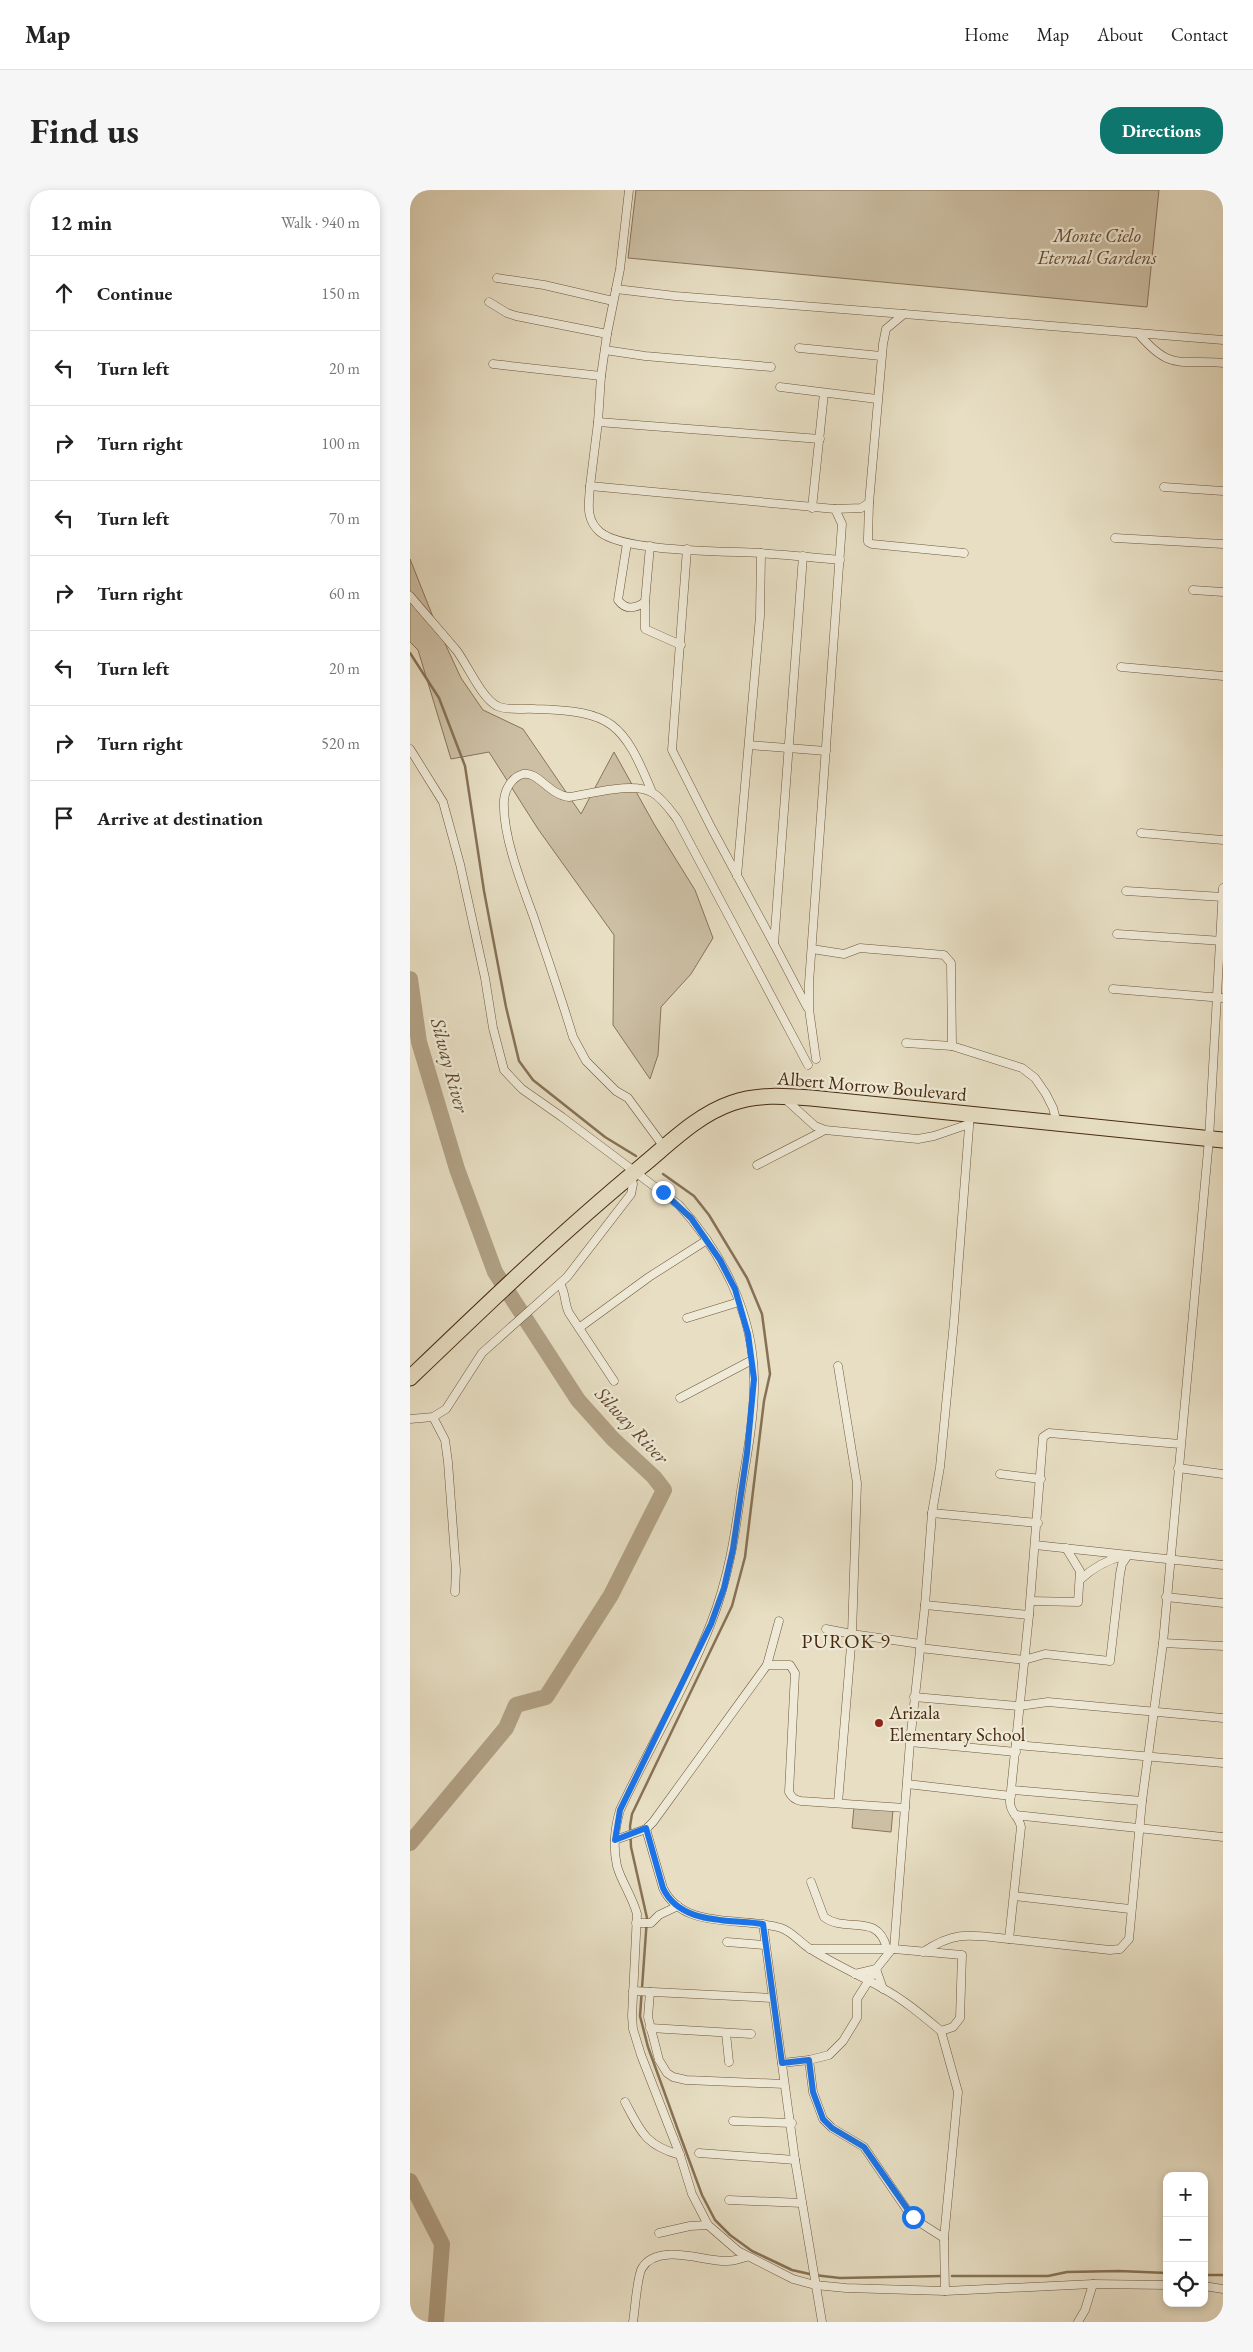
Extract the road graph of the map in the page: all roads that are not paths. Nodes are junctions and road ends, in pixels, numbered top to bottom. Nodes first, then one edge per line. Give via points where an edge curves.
1 (629, 190) edge
2 (497, 278) dead end
3 (616, 289) junction
4 (613, 301) junction
5 (489, 302) dead end
6 (879, 312) junction
7 (904, 314) junction
8 (886, 329) junction
9 (1138, 332) junction
10 (606, 334) junction
11 (1223, 340) edge
12 (799, 348) dead end
13 (604, 350) junction
14 (881, 356) junction
15 (1223, 363) edge
16 (493, 364) dead end
17 (771, 367) dead end
18 (601, 376) junction
19 (780, 387) dead end
20 (824, 393) junction
21 (877, 399) junction
22 (598, 422) junction
23 (820, 440) junction
24 (590, 486) junction
25 (1164, 487) dead end
26 (1223, 491) edge
27 (869, 503) junction
28 (812, 508) junction
29 (835, 509) junction
30 (848, 510) junction
31 (842, 524) junction
32 (1115, 538) dead end
33 (627, 543) junction
34 (1223, 544) edge
35 (650, 546) junction
36 (687, 549) junction
37 (761, 553) junction
38 (964, 553) dead end
39 (803, 556) junction
40 (840, 560) junction
41 (1193, 590) dead end
42 (1223, 592) edge
43 (410, 596) edge
44 (645, 602) junction
45 (681, 645) junction
46 (1121, 667) dead end
47 (1223, 676) edge
48 (749, 745) junction
49 (410, 748) edge
50 (789, 748) junction
51 (826, 750) junction
52 (652, 792) junction
53 (1141, 833) dead end
54 (1223, 840) edge
55 (737, 876) junction
56 (1126, 890) dead end
57 (1223, 894) edge
58 (776, 923) junction
59 (767, 932) junction
60 (1117, 934) dead end
61 (1221, 940) edge
62 (774, 944) junction
63 (812, 949) junction
64 (1113, 989) dead end
65 (1219, 998) edge
66 (808, 1009) junction
67 (906, 1043) dead end
68 (952, 1046) junction
69 (816, 1059) dead end
70 (808, 1065) dead end
71 (782, 1096) junction
72 (970, 1119) junction
73 (1057, 1123) junction
74 (825, 1130) junction
75 (1216, 1140) edge
76 (664, 1147) junction
77 (757, 1165) dead end
78 (632, 1173) junction
79 (707, 1240) junction
80 (558, 1287) junction
81 (739, 1302) junction
82 (687, 1318) dead end
83 (579, 1328) junction
84 (752, 1360) junction
85 (838, 1366) dead end
86 (410, 1378) edge
87 (614, 1381) dead end
88 (680, 1398) dead end
89 (433, 1417) junction
90 (410, 1419) edge
91 (1180, 1444) junction
92 (1178, 1468) junction
93 (1000, 1474) dead end
94 (1223, 1474) edge
95 (1040, 1479) junction
96 (932, 1513) junction
97 (1038, 1523) junction
98 (1035, 1545) junction
99 (1066, 1548) junction
100 (1128, 1555) junction
101 (1169, 1559) junction
102 (1223, 1564) edge
103 (1081, 1579) junction
104 (455, 1592) dead end
105 (1166, 1597) junction
106 (1031, 1601) junction
107 (1223, 1603) edge
108 (925, 1605) junction
109 (1029, 1616) junction
110 (779, 1622) dead end
111 (826, 1629) dead end
112 (852, 1634) junction
113 (1163, 1643) junction
114 (920, 1646) junction
115 (1223, 1646) edge
116 (1024, 1660) junction
117 (767, 1665) junction
118 (914, 1697) junction
119 (1019, 1706) junction
120 (1154, 1711) junction
121 (1223, 1718) edge
122 (910, 1742) junction
123 (1016, 1749) junction
124 (1150, 1756) junction
125 (1223, 1763) edge
126 (907, 1784) junction
127 (1012, 1793) junction
128 (1142, 1801) junction
129 (838, 1803) junction
130 (905, 1808) junction
131 (1015, 1815) junction
132 (646, 1828) junction
133 (1140, 1828) junction
134 (1223, 1837) edge
135 (615, 1840) junction
136 (811, 1882) dead end
137 (1014, 1896) junction
138 (678, 1906) junction
139 (1130, 1909) junction
140 (644, 1923) junction
141 (763, 1924) junction
142 (1009, 1939) junction
143 (727, 1942) dead end
144 (766, 1946) junction
145 (810, 1949) junction
146 (891, 1949) junction
147 (922, 1952) junction
148 (876, 1969) junction
149 (855, 1974) junction
150 (868, 1981) junction
151 (883, 1988) junction
152 (635, 1991) junction
153 (649, 1992) junction
154 (772, 1998) junction
155 (650, 2028) junction
156 (941, 2031) junction
157 (726, 2034) junction
158 (752, 2034) dead end
159 (809, 2060) junction
160 (729, 2062) dead end
161 (782, 2063) junction
162 (784, 2084) junction
163 (625, 2102) dead end
164 (733, 2121) dead end
165 (792, 2123) junction
166 (699, 2153) dead end
167 (680, 2155) junction
168 (795, 2160) junction
169 (729, 2200) dead end
170 (802, 2203) junction
171 (708, 2226) junction
172 (659, 2233) dead end
173 (944, 2238) junction
174 (746, 2256) junction
175 (814, 2283) junction
176 (945, 2283) junction
177 (1093, 2284) junction
178 (1163, 2285) edge
179 (1208, 2287) edge
180 (1223, 2289) edge
181 (633, 2322) edge
182 (822, 2322) edge
183 (1078, 2322) edge

1 - 3 street
2 - 4 street
3 - 4 street
3 - 6 street via 713,300
4 - 10 street
5 - 10 street via 507,314
6 - 7 street
6 - 8 street
7 - 8 street
7 - 9 street
8 - 14 street
9 - 11 street
9 - 15 street via 1163,358 1173,362
10 - 13 street
12 - 14 street
13 - 17 street
13 - 18 street
14 - 21 street
16 - 18 street
18 - 22 street
19 - 20 street
20 - 21 street
20 - 23 street
21 - 27 street
22 - 23 street
22 - 24 street
23 - 28 street
24 - 28 street
24 - 33 street via 588,511 594,525 606,536
25 - 26 street
27 - 30 street
27 - 38 street via 868,542
28 - 29 street
29 - 30 street
29 - 31 street
30 - 31 street
31 - 40 street
32 - 34 street
33 - 35 street
33 - 44 street via 618,600 632,608
35 - 36 street
35 - 44 street
36 - 37 street
36 - 45 street
37 - 39 street
37 - 48 street via 760,616
39 - 40 street
39 - 50 street
40 - 51 street
41 - 42 street
43 - 52 street via 458,653 492,702 505,708 576,710 610,722 630,745
44 - 45 street via 645,629
45 - 55 street via 672,750
46 - 47 street
48 - 50 street
48 - 55 street
49 - 78 street via 435,787 445,811 460,864 504,1070 522,1090 562,1117
50 - 51 street
50 - 58 street
51 - 63 street
52 - 70 street via 677,819
52 - 76 street via 615,790 561,796 538,777 523,774 506,789 504,799 516,866 578,1050 616,1091 628,1098
53 - 54 street
55 - 59 street
56 - 57 street
57 - 61 street
58 - 59 street
58 - 62 street
59 - 62 street
60 - 61 street
61 - 65 street
62 - 66 street
63 - 66 street
63 - 68 street via 844,954 860,948 949,958
64 - 65 street
65 - 75 street
66 - 69 street
67 - 68 street
68 - 73 street via 1022,1068 1035,1078 1046,1094
71 - 72 highway, Albert Morrow Boulevard
71 - 74 street via 810,1122
71 - 76 highway, Albert Morrow Boulevard via 756,1097 732,1103 709,1113
72 - 73 highway, Albert Morrow Boulevard
72 - 74 street via 934,1136 918,1139
72 - 96 street via 954,1322 940,1467
73 - 75 highway, Albert Morrow Boulevard
74 - 77 street
75 - 91 street
76 - 78 highway, Albert Morrow Boulevard
78 - 79 street via 679,1205
78 - 80 street via 631,1194
78 - 86 highway, Albert Morrow Boulevard
79 - 81 street
79 - 83 street
80 - 83 street via 565,1294 565,1306
80 - 89 street via 490,1345 475,1361 452,1403
81 - 82 street
81 - 84 street
83 - 87 street
84 - 88 street
84 - 135 street via 754,1379 747,1453 724,1588 711,1624 620,1810
85 - 112 street via 857,1484
89 - 90 street
89 - 104 street via 445,1440 448,1462
91 - 92 street
91 - 95 street via 1049,1433 1042,1442
92 - 94 street
92 - 101 street
93 - 95 street
95 - 97 street
96 - 97 street
96 - 108 street
97 - 98 street
98 - 99 street
98 - 106 street
99 - 100 street
99 - 103 street via 1080,1571
100 - 101 street
100 - 103 street via 1110,1559
100 - 116 street via 1120,1574 1110,1661 1045,1654
101 - 102 street
101 - 105 street
103 - 106 street via 1078,1602
105 - 107 street
105 - 113 street
106 - 109 street
108 - 109 street
108 - 114 street
109 - 116 street
110 - 117 street
111 - 112 street
112 - 114 street
112 - 129 street
113 - 115 street
113 - 120 street
114 - 116 street
114 - 118 street
116 - 119 street
117 - 129 street via 790,1666 795,1673 791,1796 801,1801
117 - 132 street
118 - 119 street
118 - 122 street
119 - 120 street via 1043,1701
119 - 123 street
120 - 121 street
120 - 124 street
122 - 123 street
122 - 126 street
123 - 124 street
123 - 127 street
124 - 125 street
124 - 128 street
126 - 127 street
126 - 130 street
127 - 128 street
127 - 131 street via 1010,1806
128 - 133 street
129 - 130 street
130 - 146 street
131 - 133 street
131 - 137 street via 1021,1827
132 - 135 street
132 - 138 street via 663,1888 667,1897
133 - 134 street
133 - 139 street
135 - 140 street via 618,1867 637,1914
136 - 146 street via 824,1917 874,1928
137 - 139 street
137 - 142 street
138 - 140 street
138 - 141 street via 698,1917
139 - 142 street via 1129,1939 1117,1950
140 - 152 street
141 - 144 street
141 - 145 street via 785,1930
142 - 147 street via 948,1938
143 - 144 street
144 - 154 street
145 - 146 street
145 - 149 street
146 - 147 street
146 - 148 street
147 - 156 street via 962,1955 960,2018 953,2027
148 - 149 street
148 - 150 street
148 - 151 street
149 - 150 street
150 - 151 street
150 - 159 street via 857,1999 855,2021 843,2041 829,2055
151 - 156 street
152 - 153 street
152 - 167 street via 633,2029
153 - 154 street
153 - 155 street
154 - 161 street
155 - 157 street
155 - 162 street via 659,2060 673,2077
156 - 173 street via 958,2092
157 - 158 street
157 - 160 street
159 - 161 street
159 - 173 street via 813,2092 823,2119 864,2147 907,2210
161 - 162 street
162 - 165 street
163 - 167 street via 636,2125 650,2142
164 - 165 street
165 - 168 street
166 - 168 street
167 - 171 street via 692,2194
168 - 170 street
169 - 170 street
170 - 175 street
171 - 172 street via 690,2226
171 - 174 street
173 - 176 street
174 - 175 street via 793,2279
174 - 181 street via 725,2262 700,2256 669,2255 648,2262 640,2274
175 - 176 street
175 - 182 street
176 - 177 street
177 - 178 street
177 - 183 street
179 - 180 street

